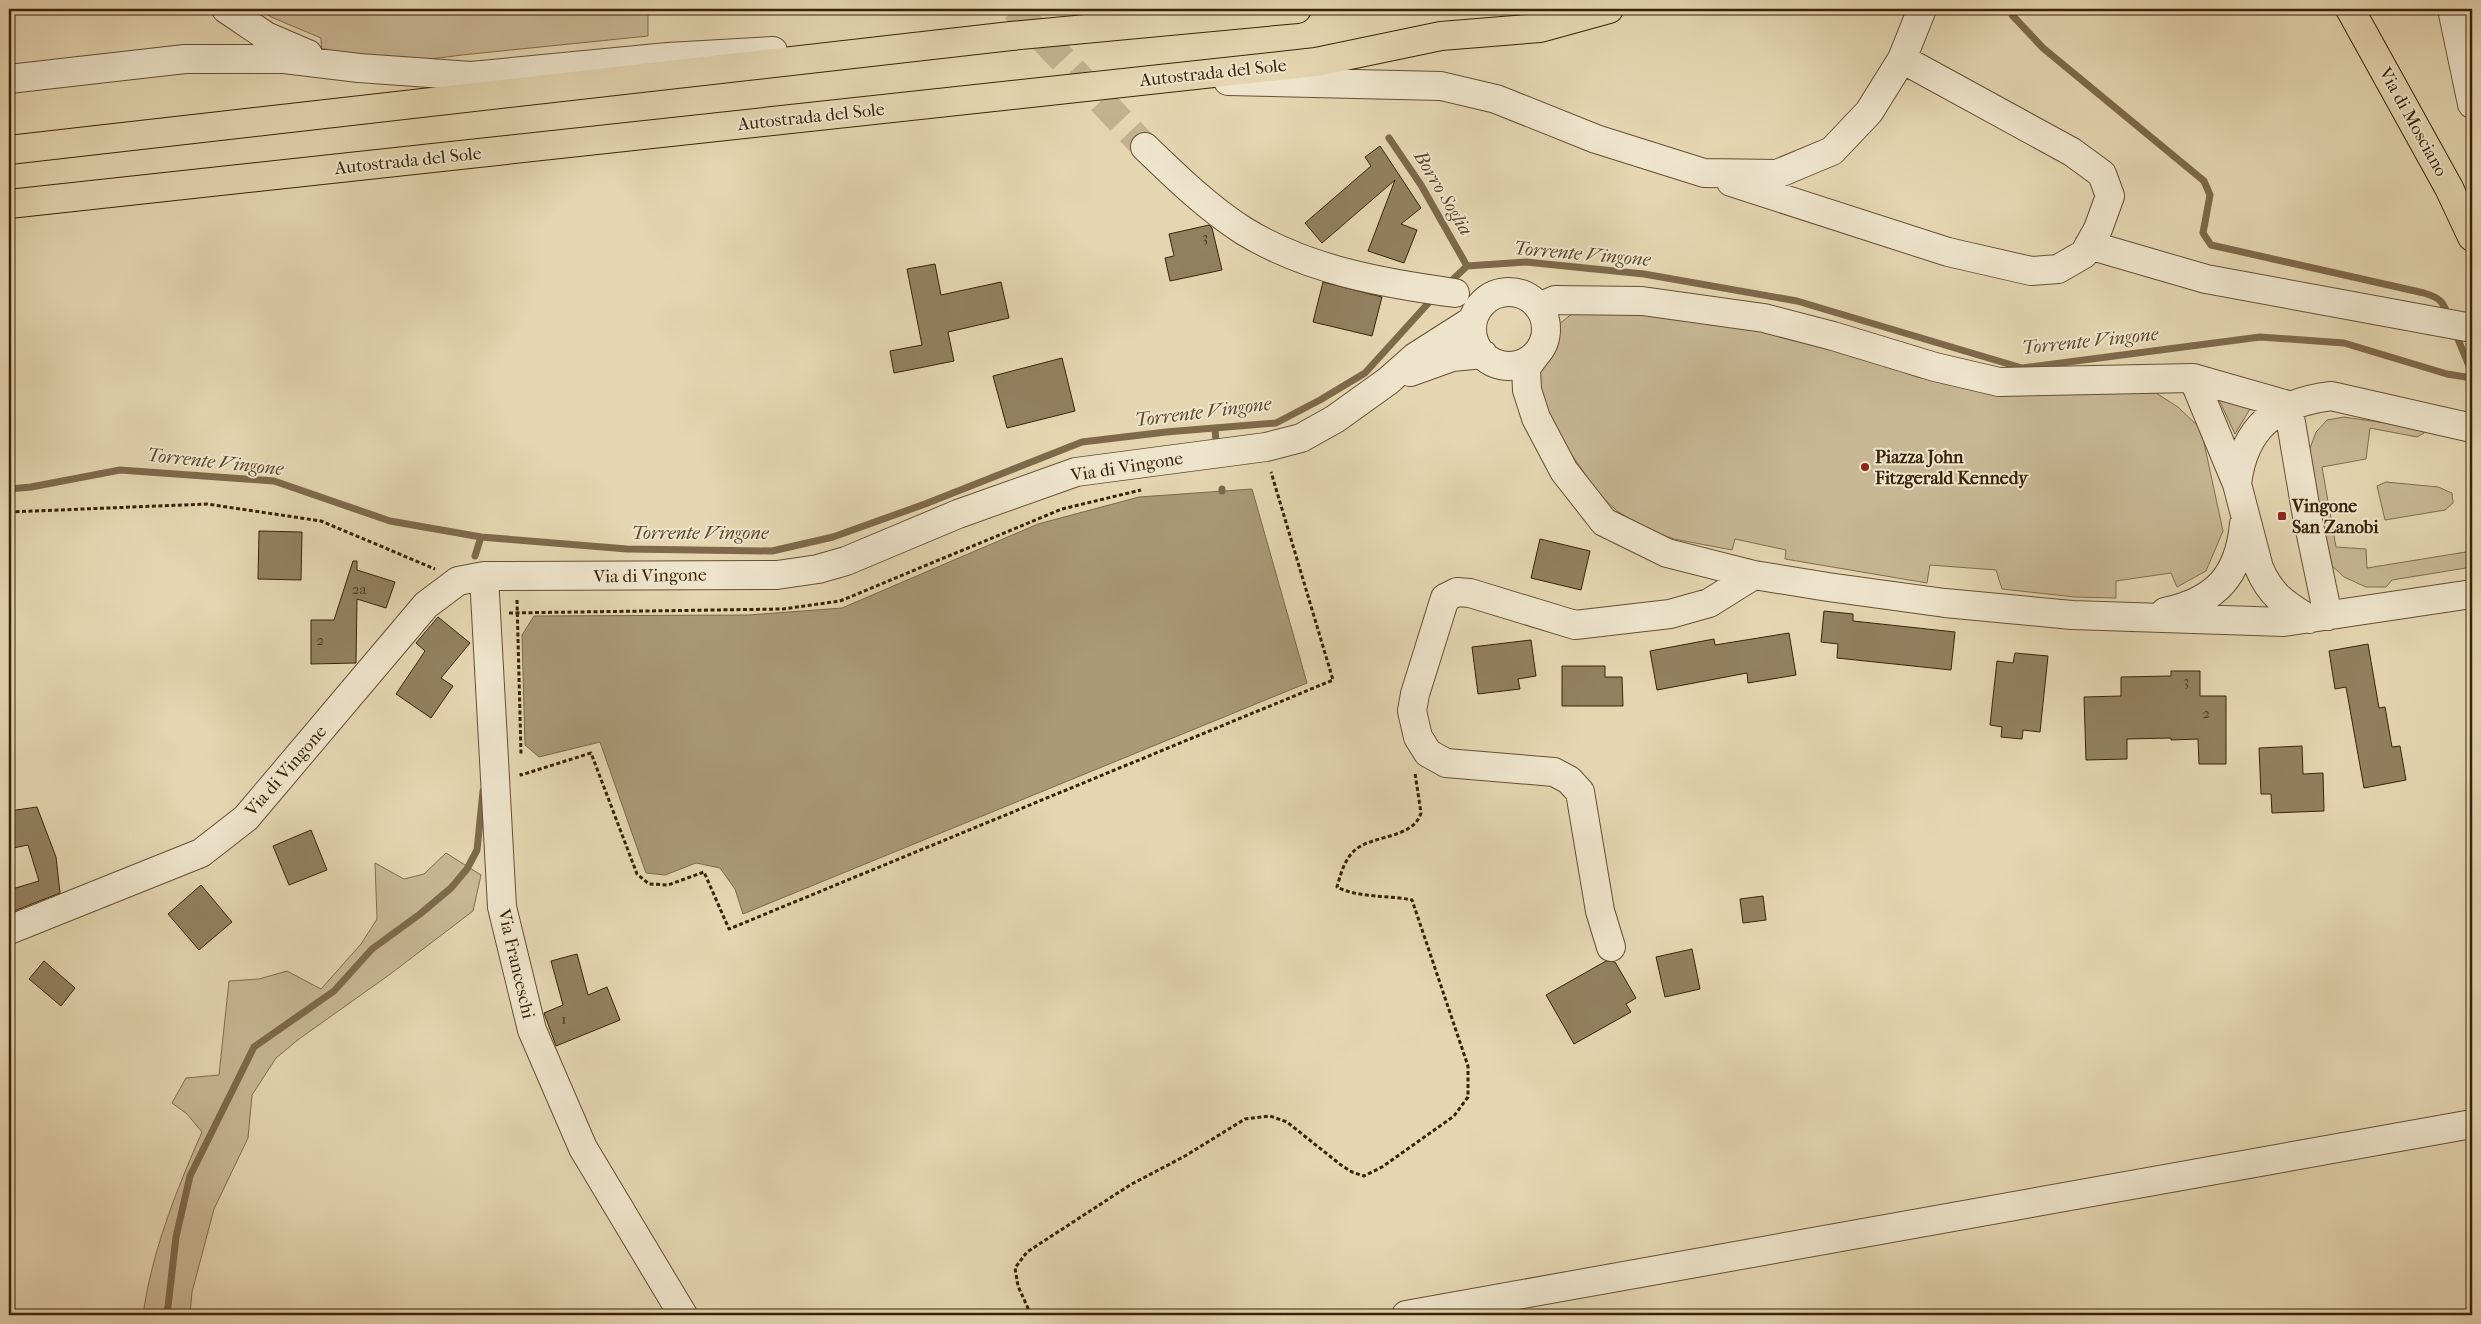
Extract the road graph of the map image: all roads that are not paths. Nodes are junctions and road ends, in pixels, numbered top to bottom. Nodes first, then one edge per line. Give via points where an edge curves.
1 (226, 9) edge
2 (1297, 9) edge
3 (1609, 9) edge
4 (1922, 9) edge
5 (2350, 9) edge
6 (2452, 9) edge
7 (1011, 36) junction
8 (1902, 59) junction
9 (337, 66) junction
10 (9, 79) edge
11 (1154, 79) junction
12 (2472, 104) edge
13 (1145, 147) tunnel mouth
14 (9, 150) edge
15 (1704, 173) junction
16 (9, 204) edge
17 (2472, 237) edge
18 (2089, 245) junction
19 (1455, 293) junction
20 (1502, 293) junction
21 (1539, 307) junction
22 (1475, 316) junction
23 (2472, 328) edge
24 (1538, 353) junction
25 (1485, 357) junction
26 (2193, 378) junction
27 (1388, 381) junction
28 (2288, 405) junction
29 (1536, 418) junction
30 (2472, 428) edge
31 (2237, 484) junction
32 (2246, 515) junction
33 (1754, 575) junction
34 (484, 576) junction
35 (2472, 594) edge
36 (2136, 617) junction
37 (2307, 619) junction
38 (9, 930) edge
39 (1611, 947) dead end
40 (2472, 1124) edge
41 (683, 1315) edge
42 (1406, 1315) edge

1 - 9 street via 266,36
2 - 7 main road
3 - 11 main road, Autostrada del Sole via 1540,28 1442,36 1316,62
4 - 8 street
5 - 17 main road, Via di Mosciano via 2449,188
6 - 12 street
7 - 9 street via 668,57 471,76
7 - 14 main road
8 - 15 street via 1868,112 1832,151 1777,174
8 - 18 street via 2072,152 2102,174 2110,196
9 - 10 street via 284,59 185,59
11 - 15 street via 1441,86 1496,98 1596,138
11 - 16 main road, Autostrada del Sole
13 - 19 street via 1181,182 1244,231 1310,263 1374,280
15 - 18 street via 1948,252 2031,271 2058,268 2084,254
18 - 23 street via 2206,279
19 - 20 street
19 - 22 street
20 - 21 street via 1523,294
20 - 22 street via 1486,300
21 - 24 street via 1546,330
21 - 26 street via 1555,300 1642,302 1764,318 1935,368 1999,382
22 - 25 street via 1475,342
22 - 27 street, Via di Vingone via 1415,357
24 - 25 street via 1518,365 1498,364
24 - 29 street via 1526,368 1525,377
25 - 27 street, Via di Vingone via 1452,357
25 - 29 street
26 - 28 street
26 - 31 street
27 - 34 street, Via di Vingone via 1335,419 1301,438 1266,447 1076,472 818,569 777,575
28 - 30 street via 2331,396
28 - 31 street via 2268,418 2252,437 2239,468
28 - 37 street via 2306,511
29 - 33 street via 1564,471 1604,522 1667,554
31 - 32 street
32 - 36 street via 2242,546 2234,568 2223,583 2205,598 2188,605
32 - 37 street via 2265,582 2273,594
33 - 36 street via 1946,603 2072,615
33 - 39 street via 1709,603 1670,614 1575,625 1470,593 1457,592 1445,598 1415,694 1412,712 1418,737 1428,753 1446,764 1554,772 1569,780 1580,792 1600,911
34 - 38 street, Via di Vingone via 458,581 426,605 246,818 201,852
34 - 41 street, Via Franceschi via 502,907 532,1030 583,1148
35 - 37 street
36 - 37 street
40 - 42 street

